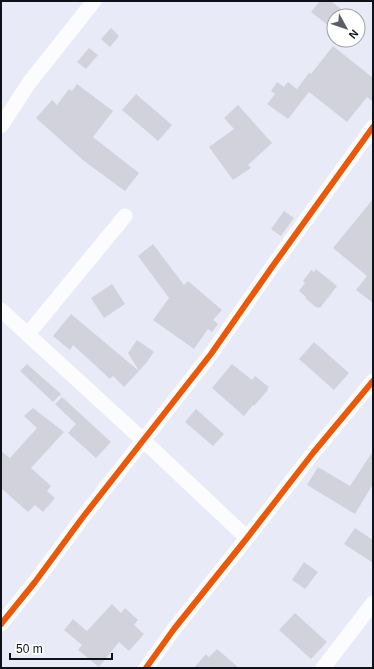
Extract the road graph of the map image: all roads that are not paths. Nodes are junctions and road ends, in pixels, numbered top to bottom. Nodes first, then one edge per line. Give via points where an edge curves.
1 (94, 1) edge
2 (1, 126) edge
3 (373, 127) edge
4 (125, 216) dead end
5 (1, 310) edge
6 (28, 334) junction
7 (373, 381) edge
8 (144, 440) junction
9 (247, 538) junction
10 (373, 604) edge
11 (1, 624) edge
12 (146, 668) edge
13 (323, 668) edge

1 - 2 street via 29,83
3 - 8 street via 211,354
4 - 6 street
5 - 6 street
6 - 8 street
7 - 9 street
8 - 9 street
8 - 11 street
9 - 12 street
10 - 13 street

